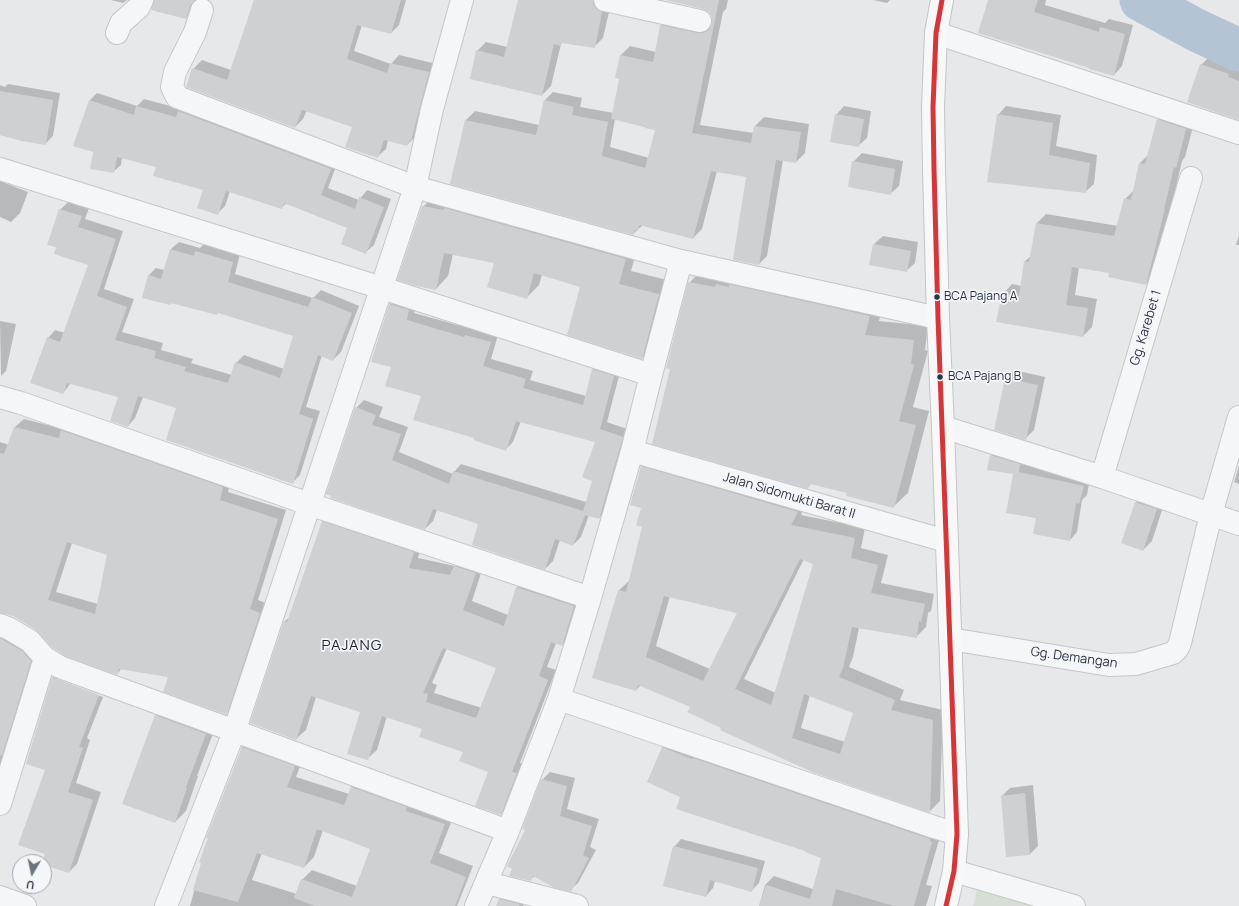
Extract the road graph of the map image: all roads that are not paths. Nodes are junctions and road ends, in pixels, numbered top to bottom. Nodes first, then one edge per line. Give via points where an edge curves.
1 (142, 0) edge
2 (462, 0) edge
3 (605, 0) edge
4 (942, 0) edge
5 (202, 10) dead end
6 (700, 21) dead end
7 (117, 33) dead end
8 (936, 33) junction
9 (1239, 133) edge
10 (0, 170) edge
11 (1191, 178) dead end
12 (415, 187) junction
13 (681, 261) junction
14 (382, 288) junction
15 (938, 318) junction
16 (650, 375) junction
17 (0, 397) edge
18 (1239, 417) edge
19 (943, 427) junction
20 (632, 451) junction
21 (1102, 477) junction
22 (309, 504) junction
23 (1211, 514) junction
24 (1239, 524) edge
25 (946, 541) junction
26 (590, 598) junction
27 (0, 625) edge
28 (950, 639) junction
29 (45, 658) junction
30 (559, 700) junction
31 (234, 732) junction
32 (0, 804) edge
33 (508, 831) junction
34 (957, 834) junction
35 (954, 871) junction
36 (487, 883) junction
37 (0, 897) edge
38 (25, 906) edge
39 (166, 906) edge
40 (476, 906) edge
41 (577, 906) edge
42 (946, 906) edge
43 (1074, 906) edge

1 - 7 street via 139,7 120,23
2 - 12 street via 432,109
3 - 6 street
4 - 8 main road
5 - 12 street via 195,32 175,72 172,87 177,97
8 - 9 street
8 - 15 main road via 933,107
10 - 14 street
11 - 21 street, Gg. Karebet 1
12 - 13 street
12 - 14 street
13 - 15 street
13 - 16 street
14 - 16 street
14 - 22 street
15 - 19 main road
16 - 20 street
17 - 22 street
18 - 23 street, Gg. Demangan
19 - 21 street
19 - 25 main road
20 - 25 street, Jalan Sidomukti Barat II
20 - 26 street
21 - 23 street
22 - 26 street
22 - 31 street
23 - 24 street
23 - 28 street, Gg. Demangan via 1180,643 1172,653 1136,664 1109,666
25 - 28 main road
26 - 30 street
27 - 29 street via 30,641
28 - 34 main road
29 - 31 street via 60,668
29 - 32 street
30 - 33 street
30 - 34 street
31 - 33 street
31 - 39 street
33 - 36 street
34 - 35 main road
35 - 42 main road
35 - 43 street
36 - 40 street
36 - 41 street
37 - 38 street

